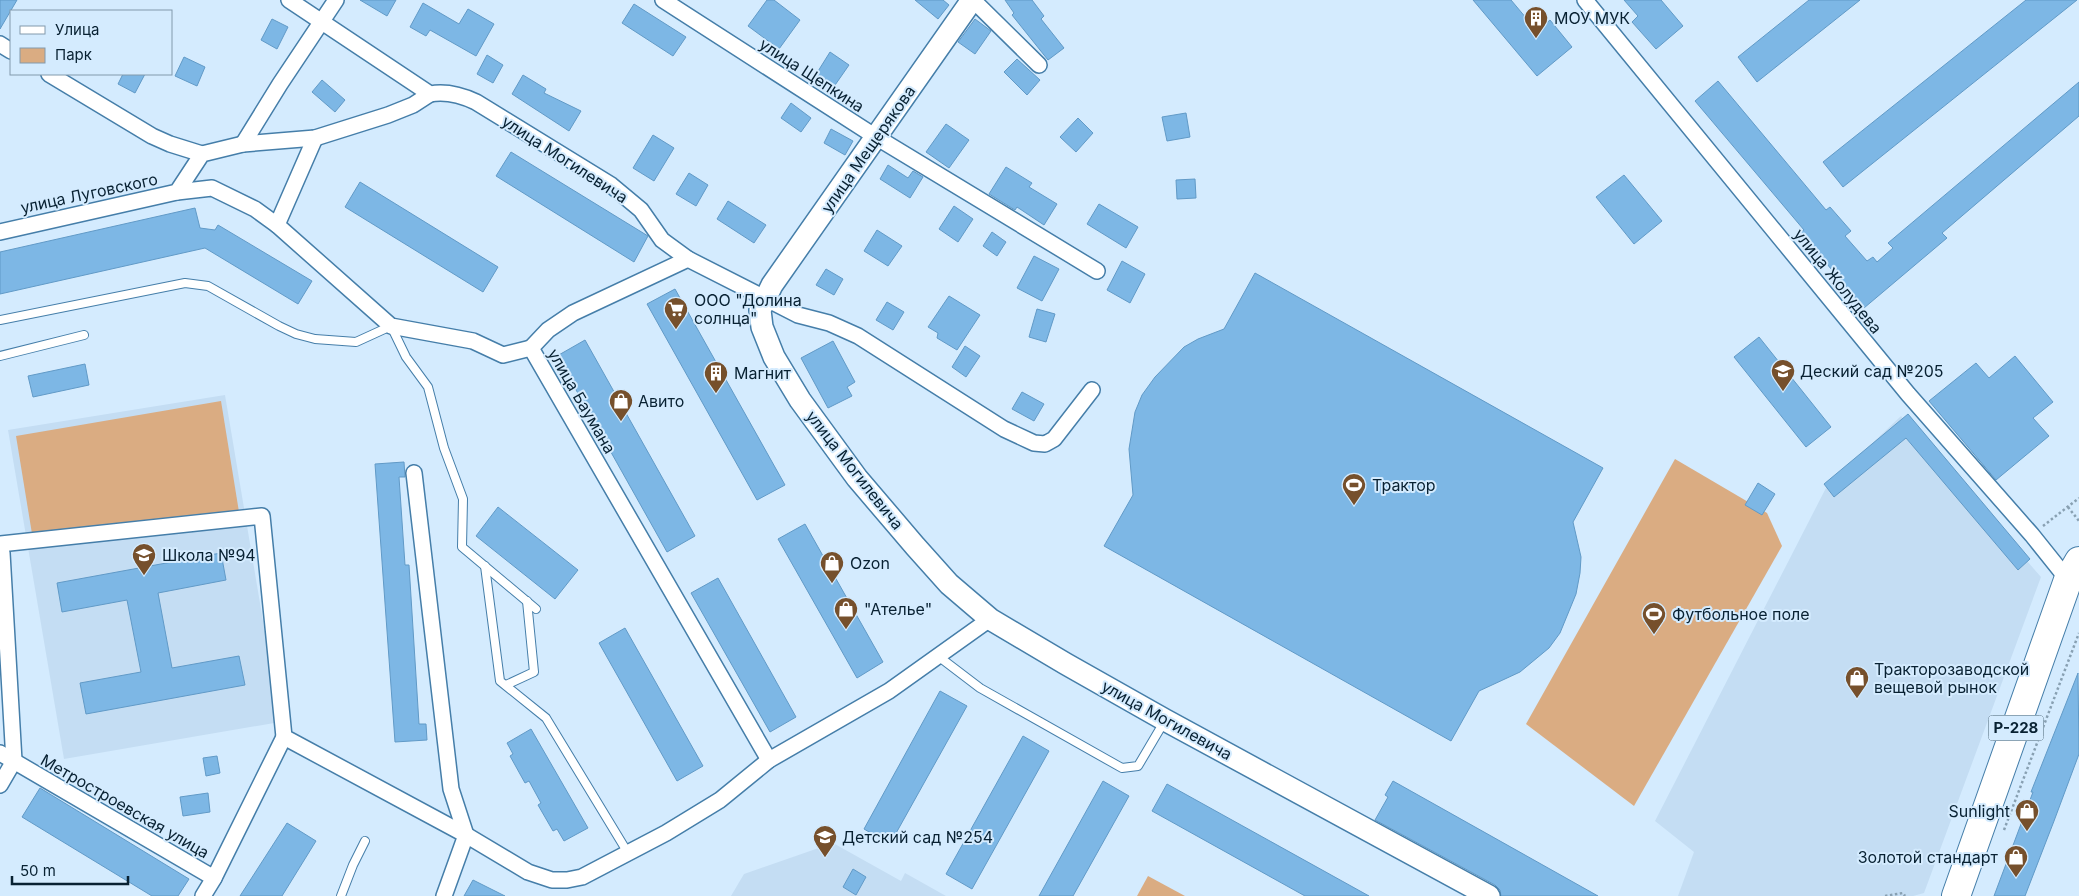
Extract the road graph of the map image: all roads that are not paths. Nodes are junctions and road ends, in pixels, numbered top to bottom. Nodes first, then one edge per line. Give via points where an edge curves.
1 (289, 0) edge
2 (336, 0) edge
3 (663, 0) edge
4 (972, 0) edge
5 (1585, 0) edge
6 (323, 22) junction
7 (1039, 65) dead end
8 (51, 75) edge
9 (430, 94) junction
10 (876, 137) junction
11 (315, 138) junction
12 (243, 144) junction
13 (202, 154) junction
14 (177, 192) junction
15 (277, 225) junction
16 (0, 232) edge
17 (688, 259) junction
18 (1097, 271) dead end
19 (766, 298) junction
20 (0, 320) edge
21 (391, 326) junction
22 (84, 335) dead end
23 (531, 348) junction
24 (0, 356) edge
25 (1092, 390) dead end
26 (414, 473) dead end
27 (1, 549) edge
28 (485, 566) junction
29 (2074, 571) edge
30 (527, 601) junction
31 (536, 608) dead end
32 (990, 619) junction
33 (938, 656) junction
34 (506, 686) junction
35 (1165, 720) junction
36 (284, 737) junction
37 (0, 753) edge
38 (769, 760) junction
39 (14, 761) junction
40 (0, 785) edge
41 (466, 835) junction
42 (365, 841) dead end
43 (628, 853) junction
44 (214, 878) junction
45 (203, 896) edge
46 (341, 896) edge
47 (444, 896) edge
48 (1489, 896) edge
49 (1956, 896) edge

1 - 6 street
2 - 6 street
3 - 10 street, улица Щепкина
4 - 7 street
4 - 10 street, улица Мещерякова
5 - 29 street, улица Жолудева via 1908,394 2032,535
6 - 9 street
6 - 12 street
8 - 13 street via 152,136
9 - 11 street via 388,115
9 - 17 street, улица Могилевича via 452,94 476,102 611,184 642,210 662,240
10 - 18 street, улица Щепкина
10 - 19 street, улица Мещерякова
11 - 12 street
11 - 15 street
12 - 13 street
13 - 14 street, улица Луговского
14 - 15 street via 212,188 255,209
14 - 16 street, улица Луговского
15 - 21 street
17 - 19 street, улица Могилевича
17 - 23 street via 574,313 548,330
19 - 25 street via 798,315 829,323 858,336 1004,430 1034,443 1045,444 1054,439
19 - 32 street, улица Могилевича via 760,310 762,327 774,357 800,400 914,546 949,584
20 - 21 lane via 185,284 208,286 279,326 315,339 356,342
21 - 23 street, улица Баумана via 473,341 503,356
21 - 28 lane via 406,357 428,387 444,448 463,499 462,547
22 - 24 lane
23 - 38 street, улица Баумана
26 - 41 street via 451,789
27 - 36 street via 262,516
27 - 39 street
28 - 30 lane
28 - 34 lane via 500,681
29 - 49 highway, Р-228
30 - 31 lane
30 - 34 lane via 534,672
32 - 33 street
32 - 35 street, улица Могилевича
33 - 35 lane via 980,688 1122,768 1138,766
33 - 38 street via 889,691
34 - 43 lane via 546,718
35 - 48 street, улица Могилевича
36 - 41 street
36 - 44 street
37 - 39 street, Метростроевская улица
38 - 43 street via 720,800
39 - 40 street
39 - 44 street, Метростроевская улица
41 - 43 street via 528,872 552,880 582,877
41 - 47 street
42 - 46 lane
44 - 45 street, Метростроевская улица

